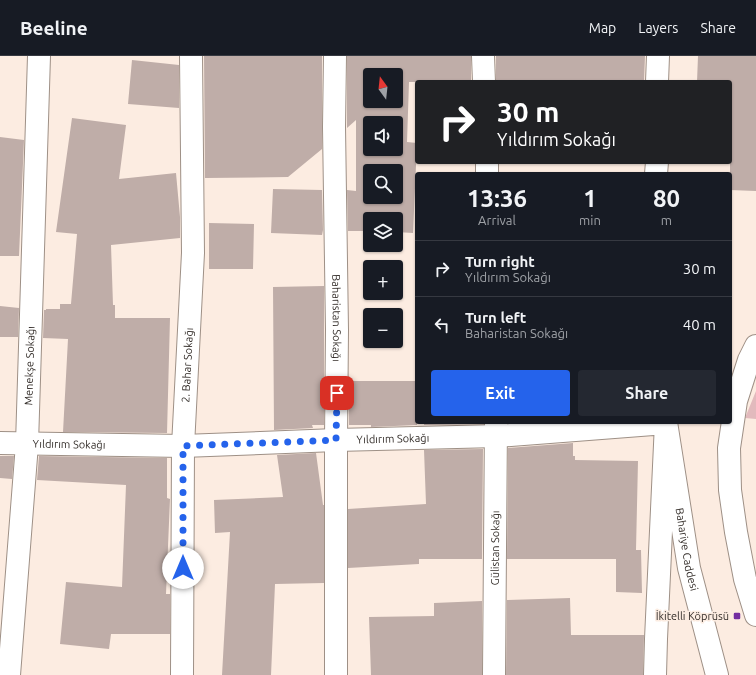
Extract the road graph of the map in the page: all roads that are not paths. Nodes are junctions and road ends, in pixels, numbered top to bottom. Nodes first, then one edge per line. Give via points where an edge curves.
1 (39, 56) edge
2 (191, 56) edge
3 (335, 56) edge
4 (483, 56) edge
5 (658, 56) edge
6 (484, 80) edge
7 (657, 80) edge
8 (756, 346) edge
9 (618, 424) edge
10 (666, 424) edge
11 (666, 424) edge
12 (497, 429) edge
13 (336, 440) junction
14 (0, 443) edge
15 (27, 444) junction
16 (183, 446) junction
17 (756, 616) edge
18 (9, 675) edge
19 (182, 675) edge
20 (336, 675) edge
21 (494, 675) edge
22 (655, 675) edge
23 (717, 675) edge

1 - 15 main road, Menekşe Sokağı
2 - 16 main road, 2. Bahar Sokağı via 193,253
3 - 13 main road, Baharistan Sokağı
4 - 6 main road
5 - 7 main road
8 - 17 main road via 736,401 728,448 736,532 745,579
9 - 12 main road, Yıldırım Sokağı
10 - 22 main road
11 - 23 main road, Bahariye Caddesi via 689,568
12 - 13 main road, Yıldırım Sokağı
12 - 21 main road, Gülistan Sokağı
13 - 16 main road, Yıldırım Sokağı
13 - 20 main road, Baharistan Sokağı
14 - 15 main road, Yıldırım Sokağı
15 - 16 main road, Yıldırım Sokağı
15 - 18 main road, Menekşe Sokağı
16 - 19 main road, 2. Bahar Sokağı

